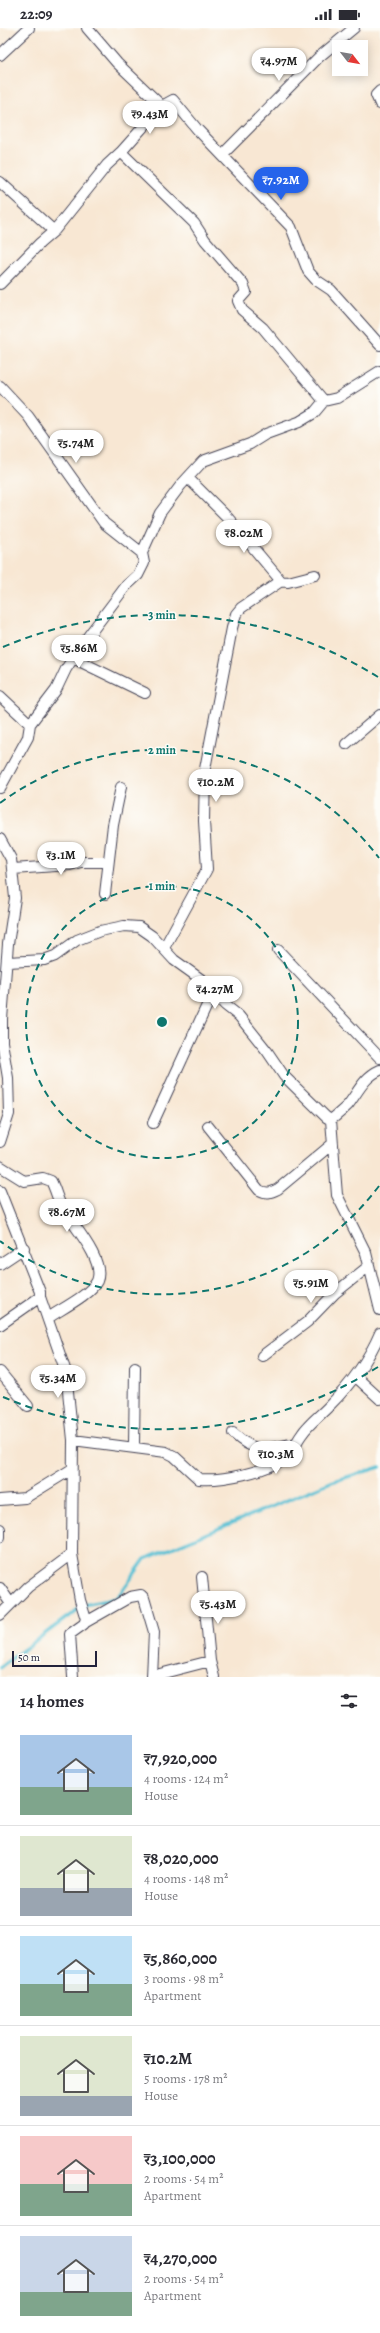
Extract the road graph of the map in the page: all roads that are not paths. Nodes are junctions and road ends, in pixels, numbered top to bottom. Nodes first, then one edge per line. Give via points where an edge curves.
1 (29, 28) edge
2 (87, 28) edge
3 (354, 28) edge
4 (0, 54) edge
5 (380, 91) edge
6 (380, 104) edge
7 (162, 106) junction
8 (121, 152) junction
9 (222, 155) junction
10 (0, 182) edge
11 (54, 231) junction
12 (0, 284) edge
13 (380, 345) edge
14 (380, 371) edge
15 (0, 386) edge
16 (324, 402) junction
17 (188, 478) junction
18 (142, 553) junction
19 (315, 575) dead end
20 (281, 581) junction
21 (73, 658) junction
22 (145, 693) dead end
23 (0, 696) edge
24 (380, 715) edge
25 (30, 724) junction
26 (346, 744) dead end
27 (121, 787) dead end
28 (0, 788) edge
29 (0, 839) edge
30 (108, 862) junction
31 (13, 869) junction
32 (105, 894) dead end
33 (4, 938) edge
34 (164, 948) junction
35 (278, 950) dead end
36 (8, 962) junction
37 (214, 992) junction
38 (1, 1043) edge
39 (380, 1058) edge
40 (380, 1070) edge
41 (331, 1120) junction
42 (153, 1123) dead end
43 (208, 1126) dead end
44 (0, 1142) edge
45 (332, 1145) junction
46 (0, 1166) edge
47 (0, 1193) edge
48 (24, 1248) junction
49 (0, 1264) edge
50 (369, 1266) junction
51 (40, 1297) junction
52 (380, 1310) edge
53 (48, 1318) junction
54 (0, 1325) edge
55 (380, 1333) edge
56 (262, 1356) dead end
57 (135, 1367) dead end
58 (0, 1372) edge
59 (356, 1376) junction
60 (380, 1399) edge
61 (28, 1406) dead end
62 (233, 1433) dead end
63 (73, 1440) junction
64 (297, 1443) junction
65 (134, 1446) junction
66 (72, 1469) junction
67 (0, 1500) edge
68 (0, 1530) edge
69 (0, 1538) edge
70 (72, 1554) junction
71 (202, 1576) dead end
72 (0, 1588) edge
73 (11, 1604) junction
74 (0, 1615) edge
75 (86, 1619) junction
76 (210, 1661) junction
77 (73, 1677) edge
78 (152, 1677) edge
79 (214, 1677) edge

1 - 4 street
2 - 7 street via 117,64
3 - 9 street via 319,57
5 - 6 street via 376,95
7 - 8 street
7 - 9 street via 173,100
8 - 11 street via 107,165
8 - 16 street via 194,223 242,284 246,292 238,301 242,310 263,328
9 - 13 street via 291,227 308,271 331,290
10 - 11 street
11 - 12 street
14 - 16 street via 336,398
15 - 18 street via 28,416 104,523
16 - 17 street via 314,413 299,422 203,461
17 - 18 street via 160,513
17 - 20 street via 229,518
18 - 21 street via 144,563 138,576 126,586
19 - 20 street via 288,582
20 - 34 street via 236,614 206,769 204,821 207,869
21 - 22 street
21 - 25 street via 56,690
23 - 25 street
24 - 26 street
25 - 28 street via 28,737
27 - 30 street
29 - 31 street via 7,849
30 - 31 street
30 - 32 street
31 - 33 street via 15,898
33 - 36 street
34 - 36 street via 139,927 124,926 88,936 44,960
34 - 37 street via 174,960
35 - 39 street
36 - 38 street
37 - 41 street via 239,1016 288,1080 316,1109
37 - 42 street
38 - 44 street via 8,1078 9,1114
40 - 41 street via 371,1074 348,1105
41 - 45 street
43 - 45 street via 259,1190 265,1193 278,1189
45 - 50 street via 337,1195 366,1253
46 - 53 street via 28,1180 43,1178 51,1182 61,1206 92,1254 98,1277 83,1295
47 - 48 street
48 - 49 street
48 - 51 street
50 - 52 street
50 - 56 street via 336,1293 307,1322
51 - 53 street
51 - 54 street
53 - 63 street via 66,1372
55 - 59 street via 370,1356
57 - 65 street
58 - 61 street
59 - 60 street
59 - 64 street via 301,1434
62 - 64 street via 246,1446 252,1448 265,1449
63 - 65 street
63 - 66 street
64 - 65 street via 289,1454 278,1462 231,1477 208,1480 199,1479 166,1452
66 - 67 street via 25,1498
66 - 70 street
68 - 69 street
70 - 73 street via 28,1587
70 - 75 street
71 - 76 street
72 - 73 street
73 - 74 street
75 - 77 street via 70,1634
75 - 78 street via 130,1597 141,1595 154,1632
76 - 78 street
76 - 79 street

